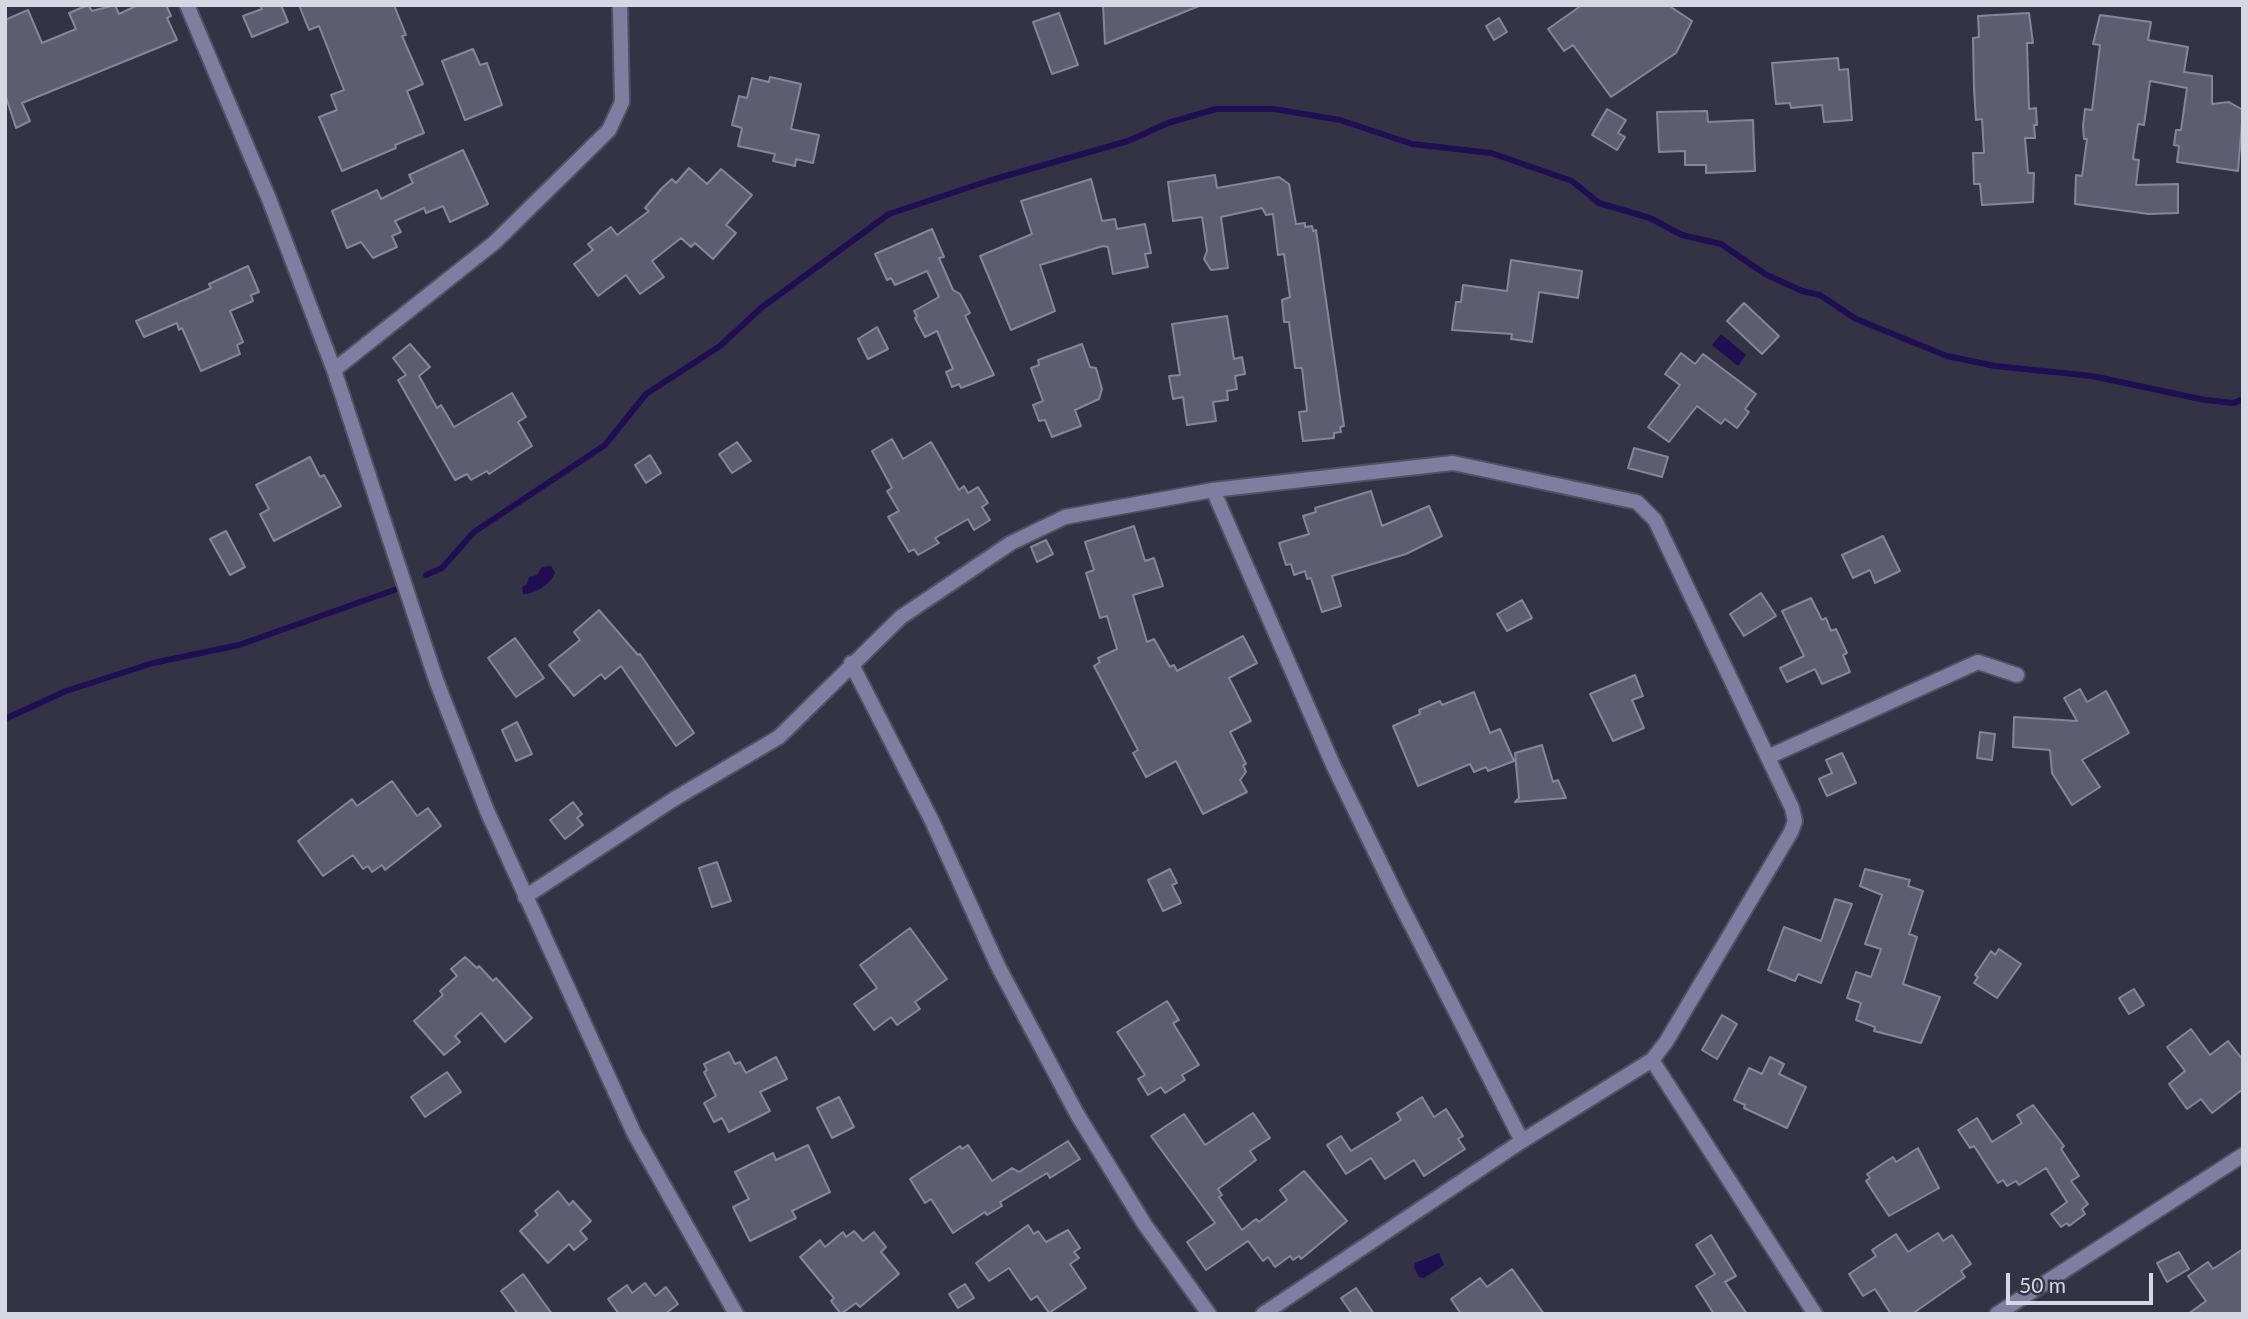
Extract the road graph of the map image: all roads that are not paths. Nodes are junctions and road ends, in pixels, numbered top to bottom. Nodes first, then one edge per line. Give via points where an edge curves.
1 (187, 5) edge
2 (620, 5) edge
3 (334, 370) junction
4 (1213, 490) junction
5 (850, 663) junction
6 (2017, 675) dead end
7 (1768, 757) junction
8 (525, 897) junction
9 (1652, 1060) junction
10 (1522, 1141) junction
11 (2243, 1155) edge
12 (736, 1314) edge
13 (1209, 1314) edge
14 (1263, 1314) edge
15 (1815, 1314) edge
16 (1997, 1314) edge

1 - 3 street via 269,199
2 - 3 street via 622,102 609,130 495,243
3 - 8 street via 436,680
4 - 5 street via 1065,517 1011,543 901,617
4 - 7 street via 1453,463 1637,502 1655,520
4 - 10 street via 1340,779
5 - 8 street via 779,737 674,799
5 - 13 street via 932,821 998,966 1077,1114 1145,1225
6 - 7 street via 1978,662
7 - 9 street via 1792,808 1795,821 1791,832
8 - 12 street via 634,1133
9 - 10 street
9 - 15 street
10 - 14 street
11 - 16 street

